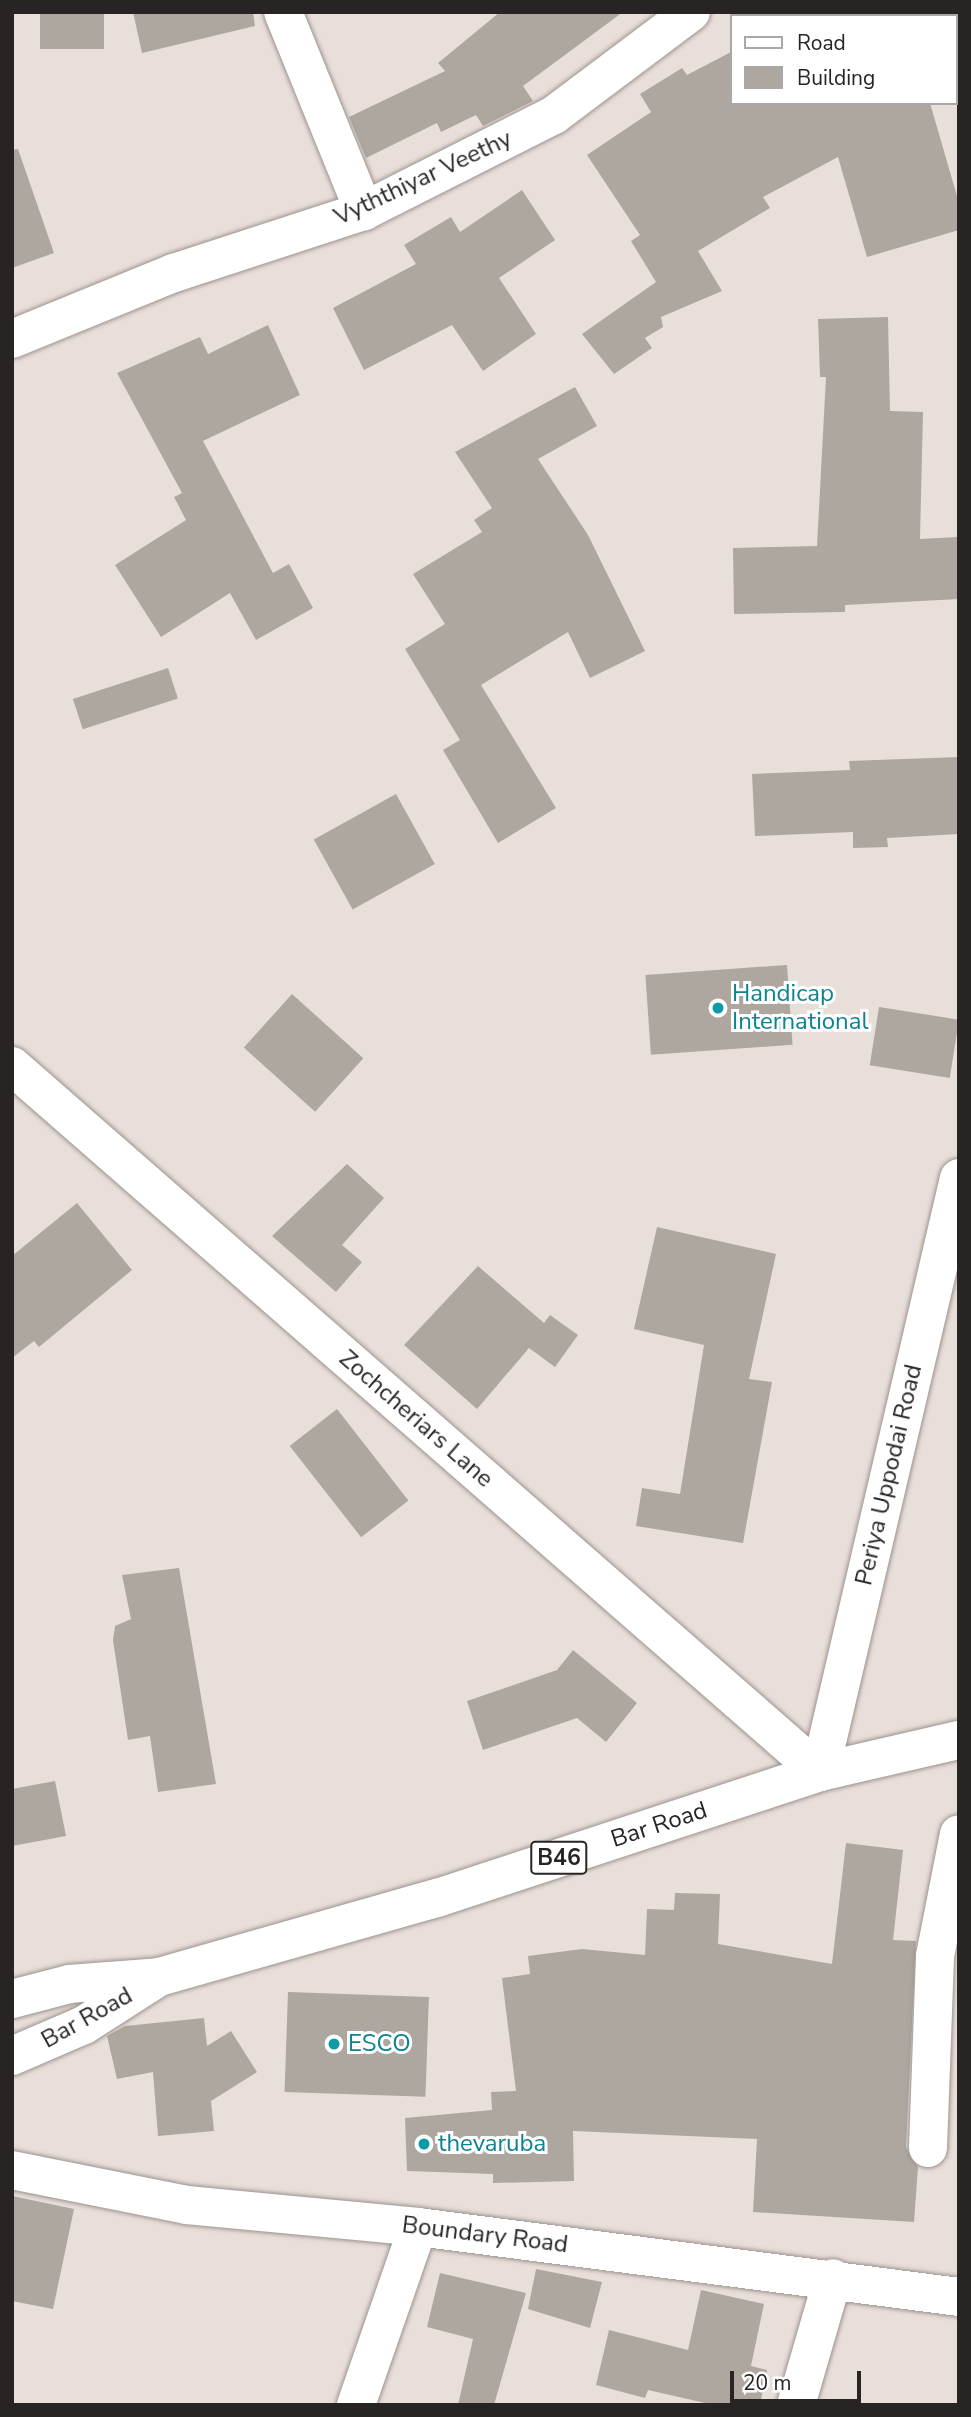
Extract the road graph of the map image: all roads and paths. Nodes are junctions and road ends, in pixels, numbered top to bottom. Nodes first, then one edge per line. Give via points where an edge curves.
1 (282, 12) edge
2 (691, 12) edge
3 (364, 211) junction
4 (12, 339) edge
5 (12, 1066) edge
6 (959, 1178) edge
7 (959, 1740) edge
8 (820, 1772) junction
9 (959, 1835) edge
10 (159, 1977) junction
11 (12, 1998) edge
12 (12, 2056) edge
13 (928, 2148) dead end
14 (12, 2170) edge
15 (418, 2227) junction
16 (833, 2278) junction
17 (959, 2297) edge
18 (356, 2405) edge
19 (796, 2405) edge

1 - 3 street
2 - 3 street, Vyththiyar Veethy via 554,116
3 - 4 street, Vyththiyar Veethy via 174,274
5 - 8 street, Zochcheriars Lane
6 - 8 street, Periya Uppodai Road
7 - 8 street, Bar Road / B46
8 - 10 street, Bar Road / B46 via 438,1898
9 - 13 street via 935,1956
10 - 11 street, Bar Road / B46 via 69,1984
10 - 12 street, Bar Road / B46 via 84,2025
14 - 15 street, Boundary Road via 187,2205
15 - 16 street, Boundary Road
15 - 18 street
16 - 17 street, Boundary Road
16 - 19 street

